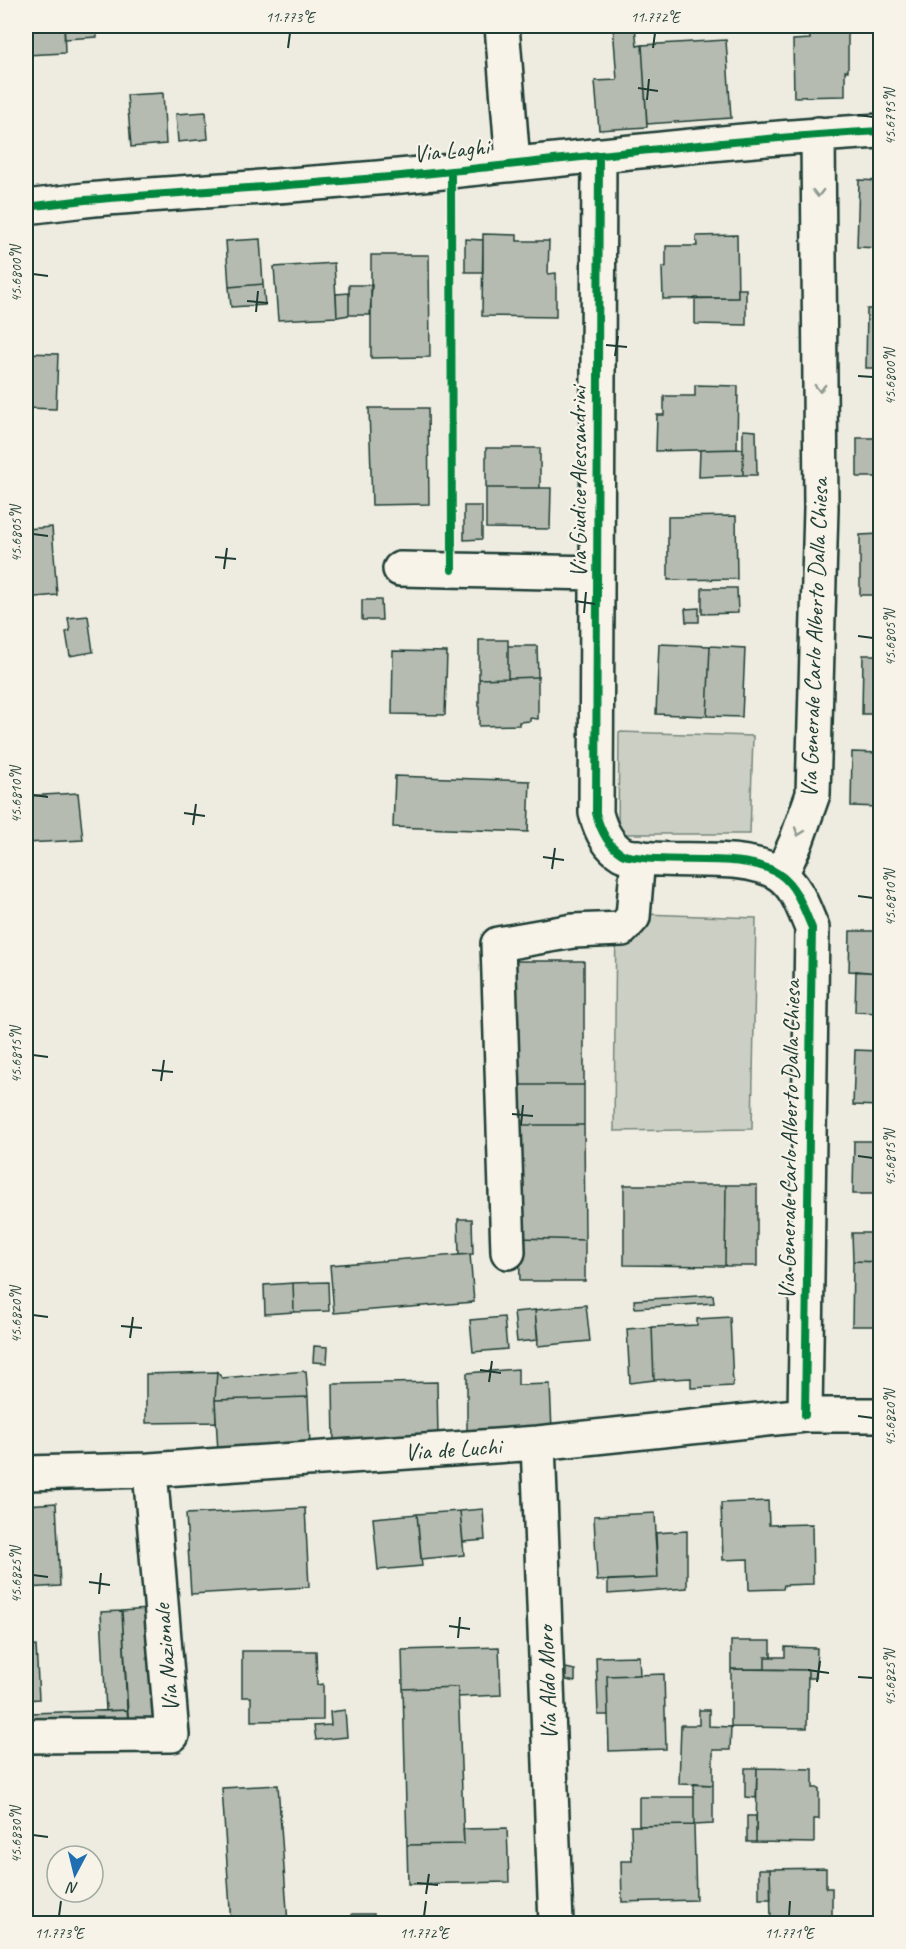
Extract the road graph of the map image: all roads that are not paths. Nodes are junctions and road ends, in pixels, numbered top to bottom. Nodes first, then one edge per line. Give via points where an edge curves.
1 (502, 26) edge
2 (880, 131) edge
3 (818, 134) junction
4 (599, 155) junction
5 (513, 163) junction
6 (26, 207) edge
7 (400, 569) dead end
8 (597, 573) junction
9 (638, 857) junction
10 (781, 875) junction
11 (508, 1252) dead end
12 (880, 1414) edge
13 (805, 1415) junction
14 (538, 1443) junction
15 (150, 1470) junction
16 (26, 1473) edge
17 (26, 1736) edge
18 (555, 1923) edge

1 - 5 street
2 - 3 street, Via Laghi
3 - 4 street, Via Laghi
3 -> 10 street, Via Generale Carlo Alberto Dalla Chiesa via 820,508 813,794
4 - 5 street, Via Laghi
4 - 8 street, Via Giudice Alessandrini
5 - 6 street, Via Laghi
7 - 8 street, Via Giudice Alessandrini
8 - 9 street, Via Giudice Alessandrini via 596,813 609,842 623,855
9 - 10 street, Via Giudice Alessandrini via 758,864
9 - 11 street via 633,917 622,929 573,931 498,944
10 - 13 street, Via Generale Carlo Alberto Dalla Chiesa via 800,899 812,928
12 - 13 street, Via de Luchi
13 - 14 street, Via de Luchi
14 - 15 street, Via de Luchi
14 - 18 street, Via Aldo Moro
15 - 16 street, Via de Luchi
15 - 17 street, Via Nazionale via 172,1736

